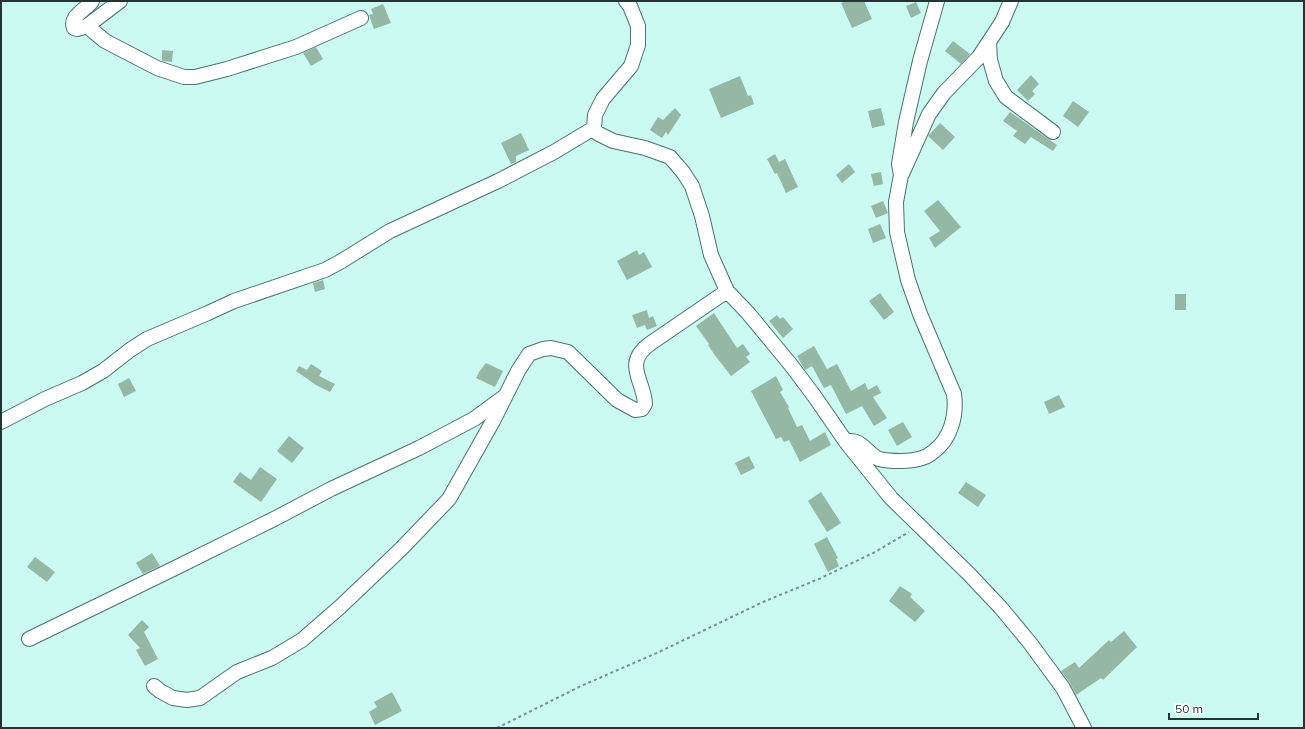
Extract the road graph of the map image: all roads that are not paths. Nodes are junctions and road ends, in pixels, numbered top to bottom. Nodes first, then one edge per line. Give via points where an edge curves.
1 (92, 1) edge
2 (120, 1) edge
3 (626, 1) edge
4 (937, 1) edge
5 (1011, 1) edge
6 (361, 18) dead end
7 (86, 26) junction
8 (989, 43) junction
9 (594, 128) junction
10 (1053, 132) dead end
11 (901, 175) junction
12 (727, 291) junction
13 (506, 396) junction
14 (1, 422) edge
15 (846, 442) junction
16 (29, 639) dead end
17 (154, 686) dead end
18 (1084, 728) edge

1 - 7 street via 72,24 77,29
2 - 7 street
3 - 9 street via 638,26 638,45 632,66 603,100 595,115
4 - 11 street via 906,122 899,164
5 - 8 street
6 - 7 street via 296,47 195,77 184,77 157,68 106,41
8 - 10 street via 990,60 996,81 1006,97
8 - 11 street via 929,114
9 - 12 street via 613,141 645,148 670,158 683,172 692,186 711,255
9 - 14 street via 498,181 390,231 325,270 234,300 147,339 103,371
11 - 15 street via 896,202 897,232 902,258 920,314 954,394 953,421 940,446 932,453 915,460 878,459 859,443 853,440
12 - 13 street via 651,343 638,357 636,370 645,401 642,409 635,410 617,400 568,352 557,349 543,349 529,354
12 - 15 street via 791,365
13 - 16 street via 474,419 419,448
13 - 17 street via 449,499 377,574 302,640 272,658 237,672 200,698 173,698
15 - 18 street via 891,498 1001,608 1063,688

